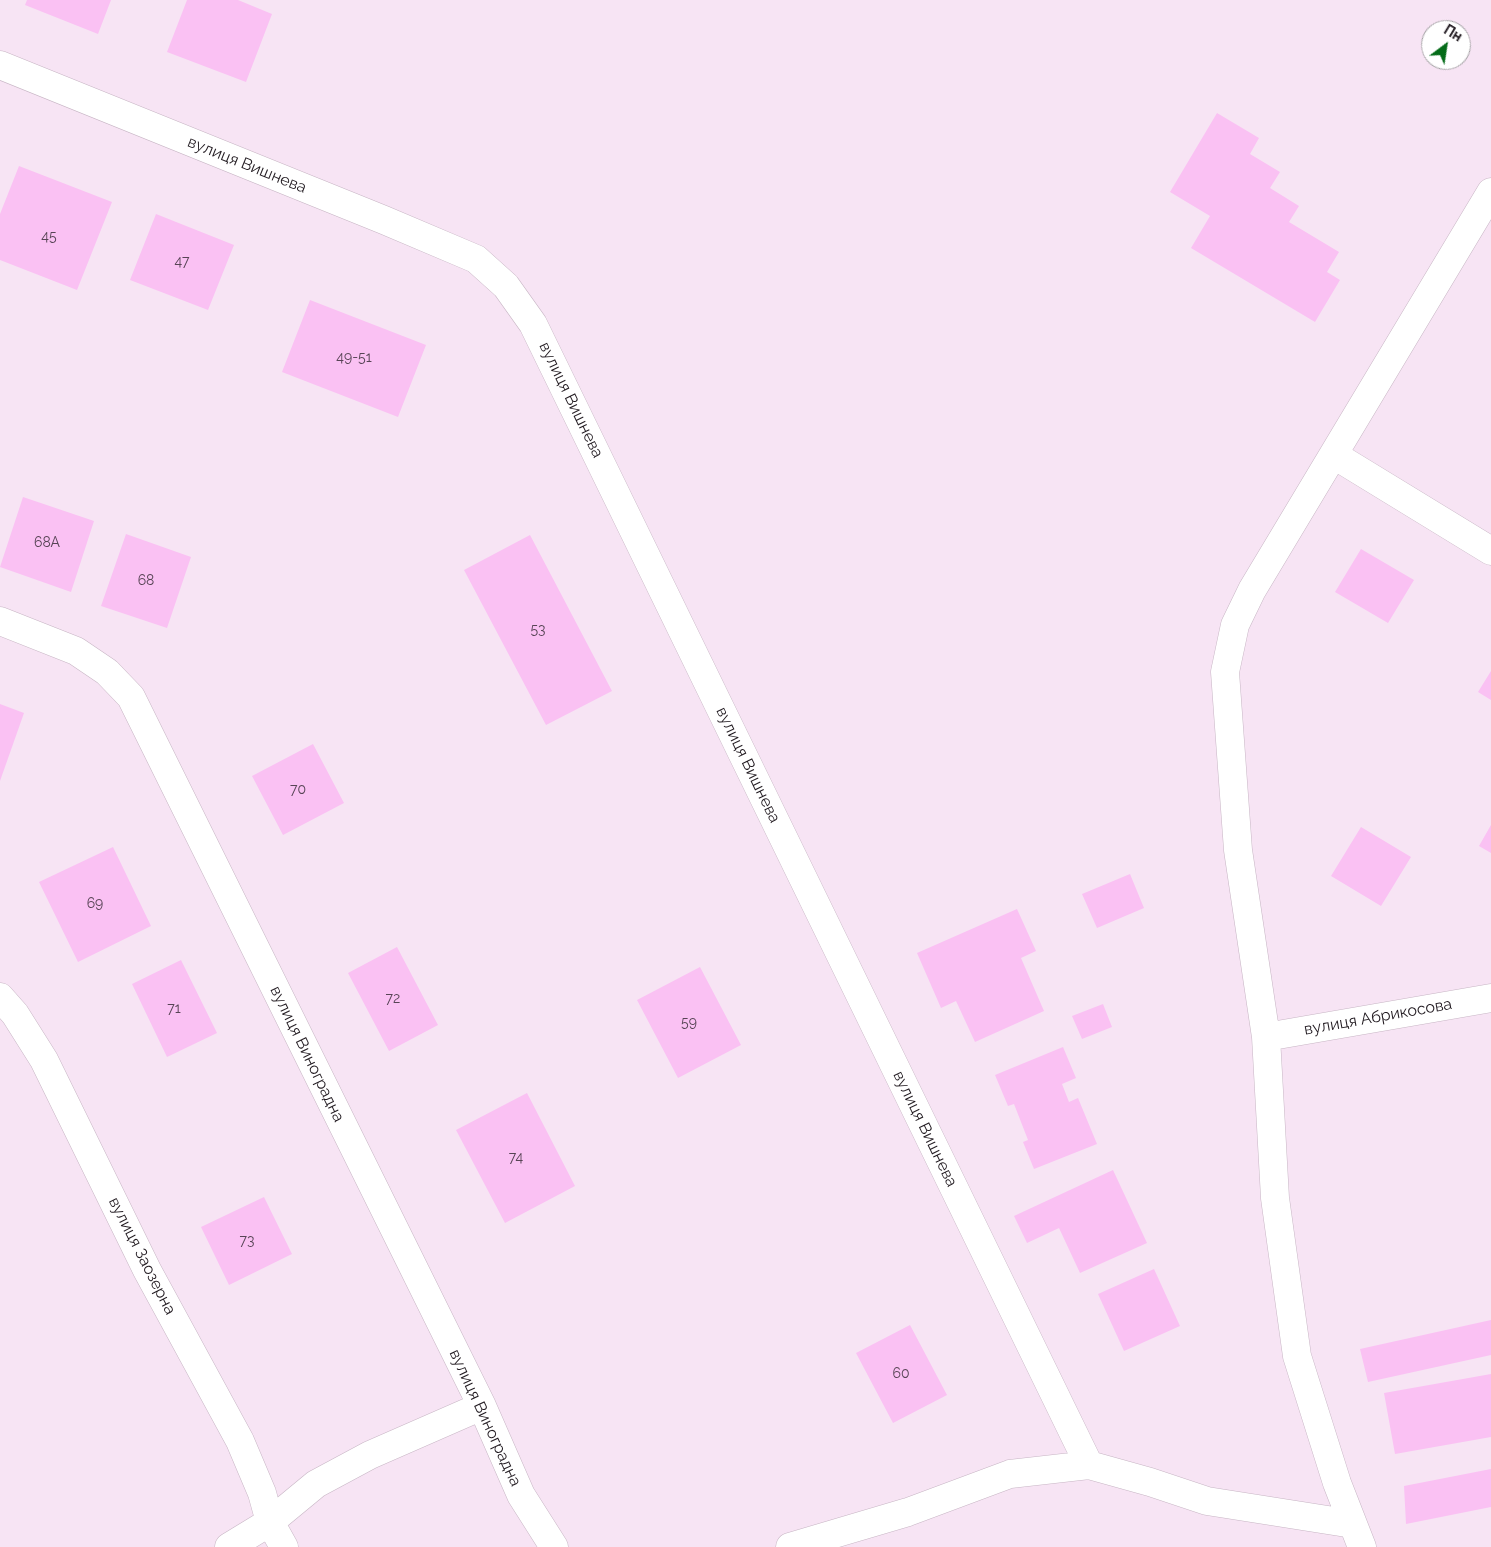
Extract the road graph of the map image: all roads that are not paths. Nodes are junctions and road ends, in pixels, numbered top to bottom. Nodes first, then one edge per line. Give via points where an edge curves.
1 (0, 64) edge
2 (1491, 192) edge
3 (1334, 455) junction
4 (1491, 551) edge
5 (0, 621) edge
6 (0, 997) edge
7 (1491, 998) edge
8 (1266, 1037) junction
9 (482, 1406) junction
10 (1089, 1465) junction
11 (270, 1522) junction
12 (1357, 1535) edge
13 (229, 1547) edge
14 (284, 1547) edge
15 (554, 1547) edge
16 (790, 1547) edge

1 - 10 street, вулиця Вишнева via 476,259 506,286 533,324
2 - 3 street
3 - 4 street
3 - 8 street via 1252,590 1235,625 1225,672 1238,850
5 - 9 street, вулиця Виноградна via 76,652 107,672 131,698
6 - 11 street, вулиця Заозерна via 15,1014 44,1060 147,1270 240,1441 262,1493
7 - 8 street, вулиця Абрикосова
8 - 12 street via 1275,1198 1297,1356
9 - 11 street via 370,1455 316,1484
9 - 15 street, вулиця Виноградна via 522,1495
10 - 12 street via 1207,1501
10 - 16 street via 1010,1474 908,1512
11 - 13 street
11 - 14 street, вулиця Заозерна

